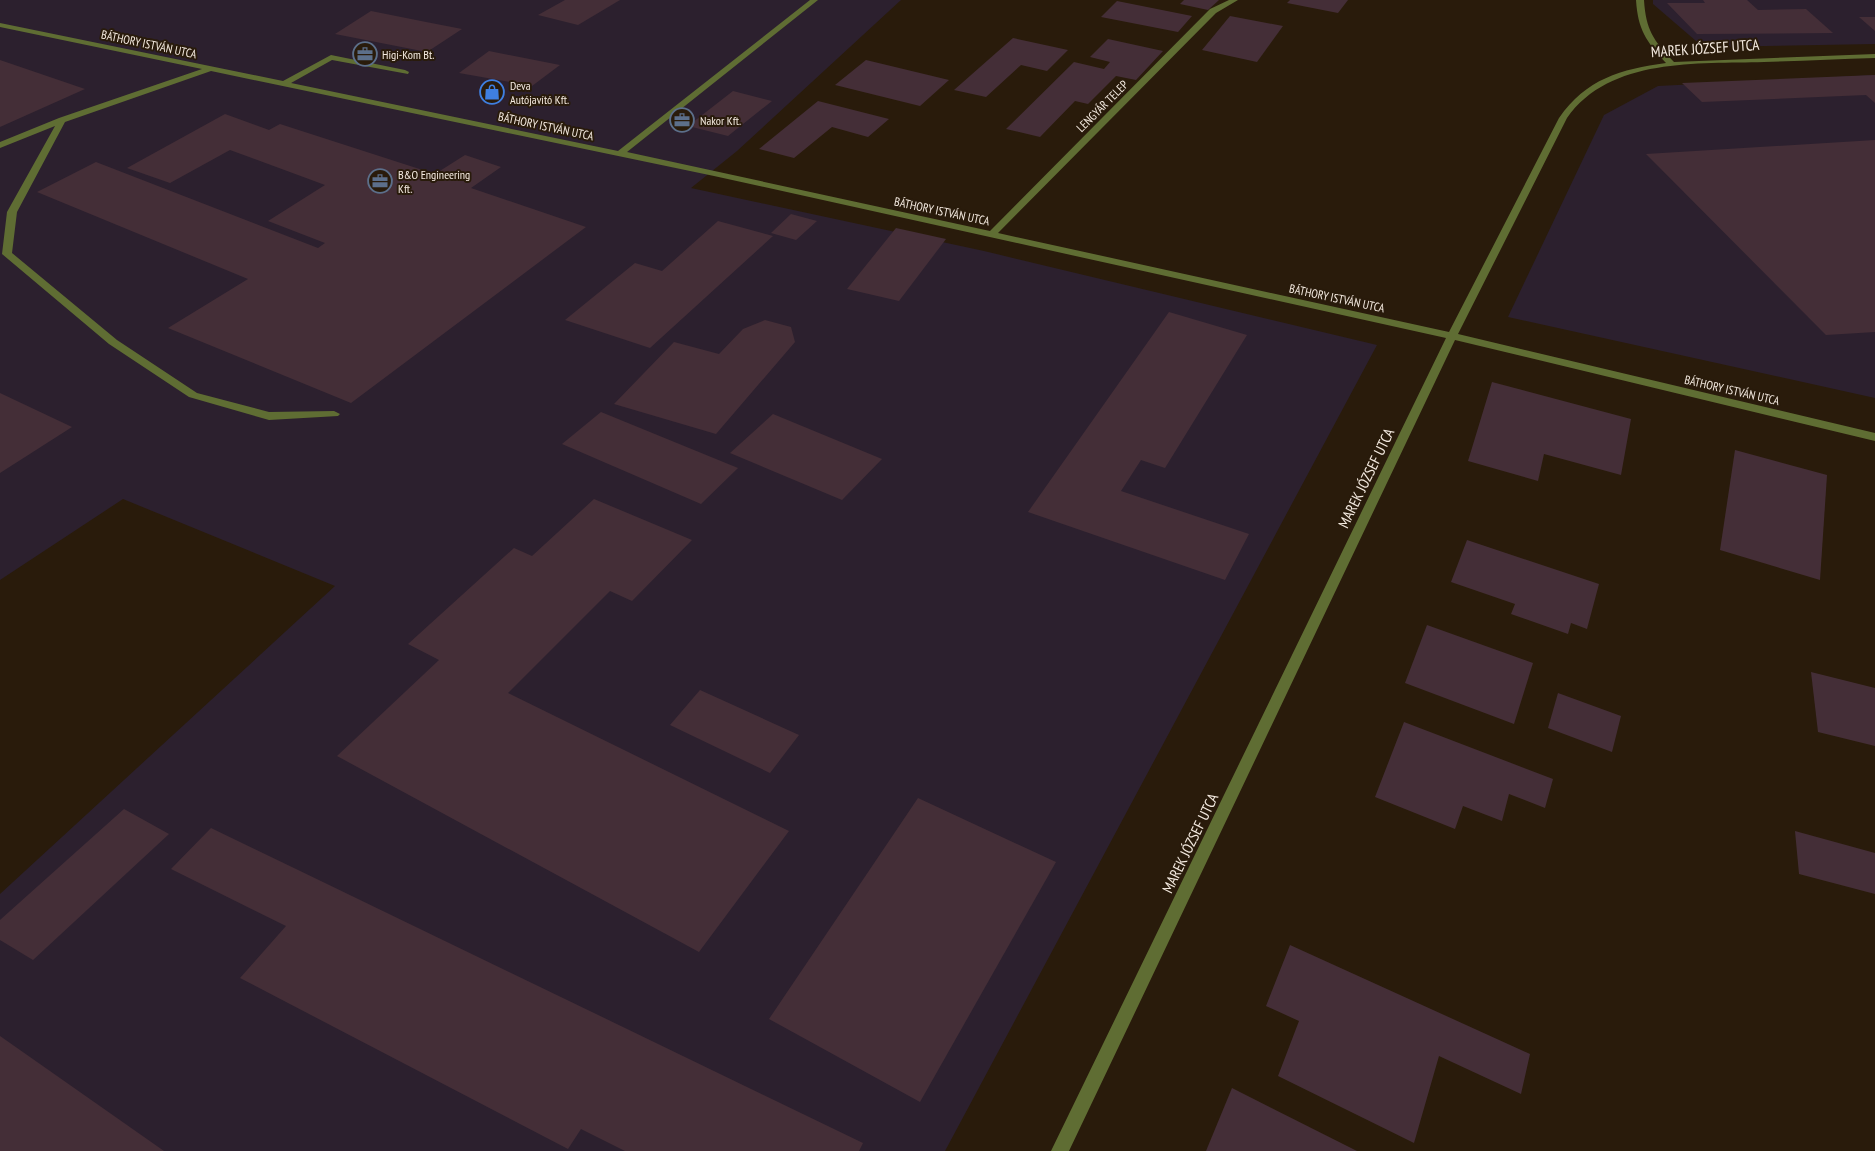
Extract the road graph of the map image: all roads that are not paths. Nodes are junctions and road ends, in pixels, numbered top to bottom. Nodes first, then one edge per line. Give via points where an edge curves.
1 (814, 0) edge
2 (1234, 0) edge
3 (1640, 0) edge
4 (0, 25) edge
5 (1875, 56) edge
6 (1672, 64) junction
7 (210, 69) junction
8 (405, 72) dead end
9 (284, 84) junction
10 (62, 120) junction
11 (0, 145) edge
12 (619, 154) junction
13 (991, 235) junction
14 (1452, 336) junction
15 (334, 414) dead end
16 (1875, 437) edge
17 (1060, 1151) edge

1 - 12 street
2 - 13 street, LENGYÁR TELEP via 1213,11
3 - 6 street via 1640,20 1649,40
4 - 7 street, BÁTHORY ISTVÁN UTCA
5 - 6 street, MAREK JÓZSEF UTCA
6 - 14 street, MAREK JÓZSEF UTCA via 1617,77 1597,85 1574,103 1563,118
7 - 9 street, BÁTHORY ISTVÁN UTCA
7 - 10 street
8 - 9 street via 331,57
9 - 12 street, BÁTHORY ISTVÁN UTCA
10 - 11 street
10 - 15 street via 12,212 7,254 113,342 192,395 269,416
12 - 13 street, BÁTHORY ISTVÁN UTCA
13 - 14 street, BÁTHORY ISTVÁN UTCA
14 - 16 street, BÁTHORY ISTVÁN UTCA
14 - 17 street, MAREK JÓZSEF UTCA

